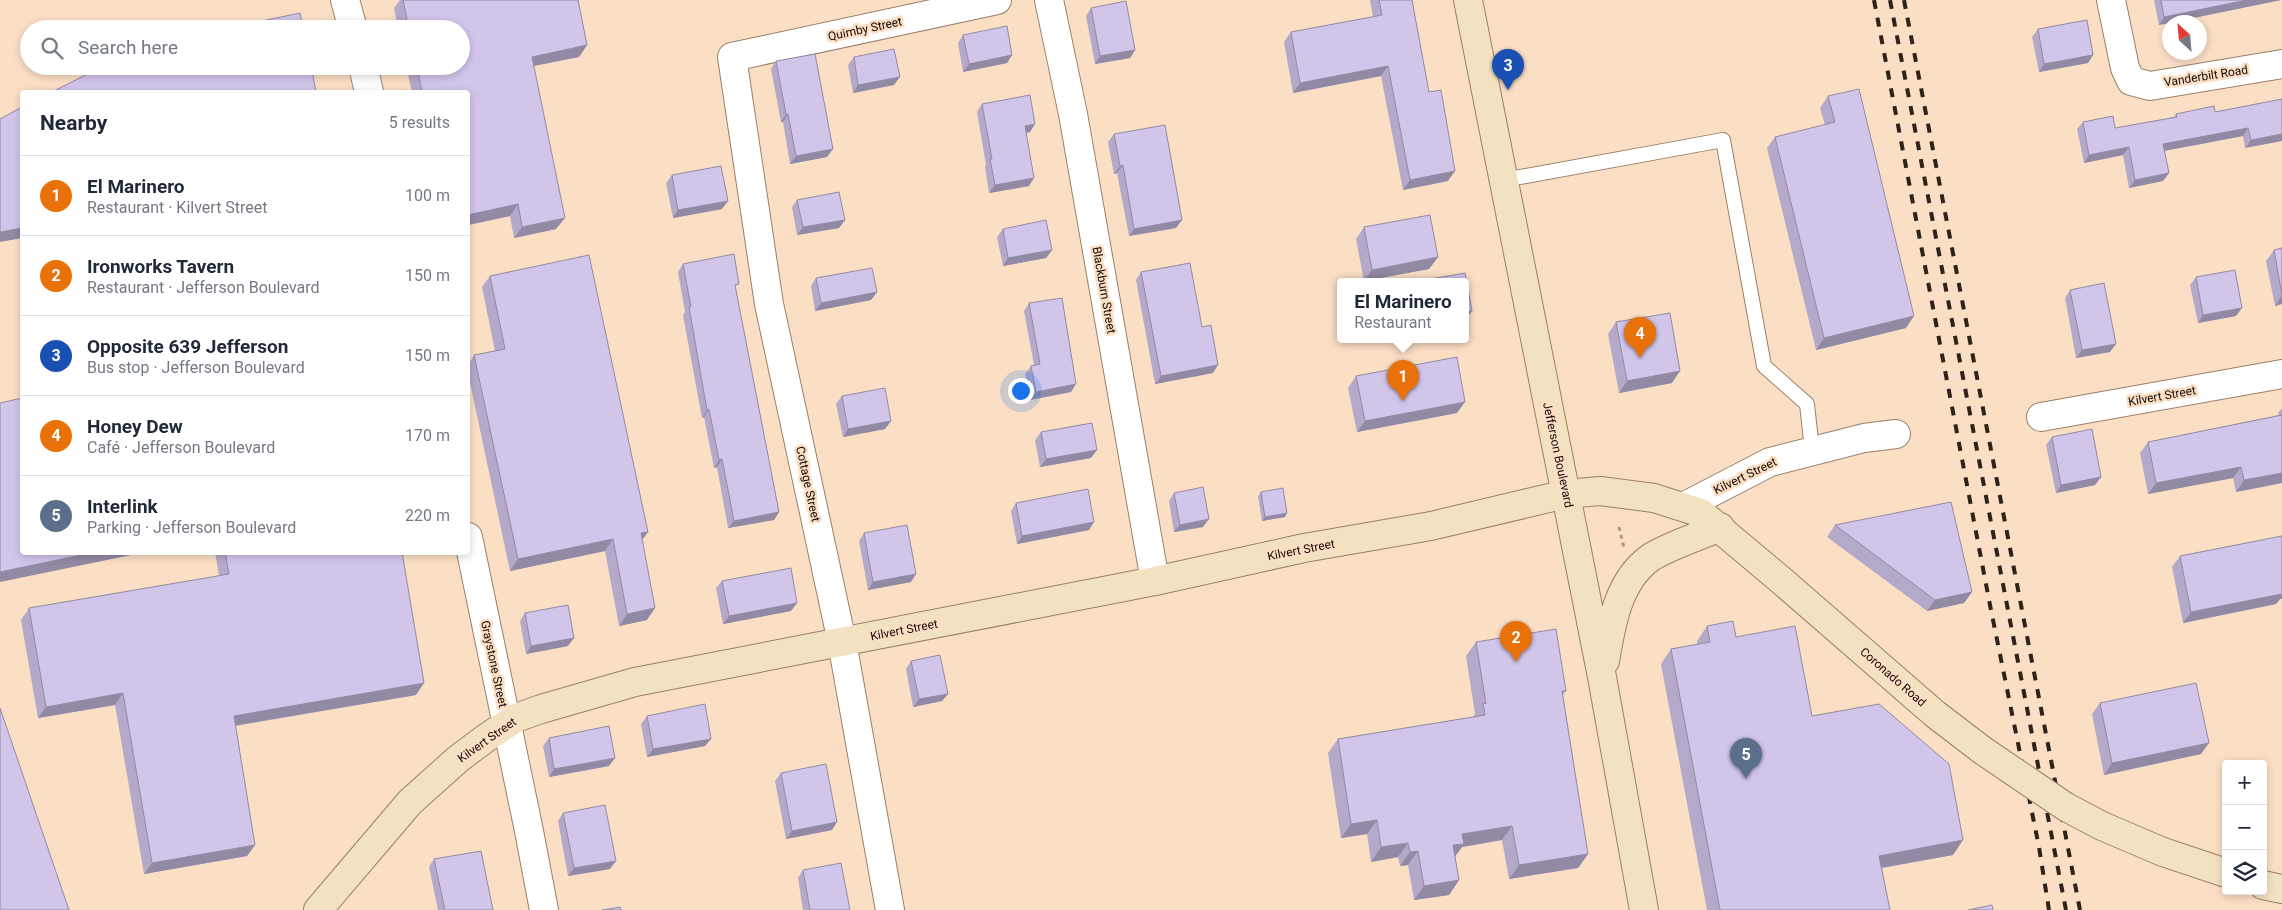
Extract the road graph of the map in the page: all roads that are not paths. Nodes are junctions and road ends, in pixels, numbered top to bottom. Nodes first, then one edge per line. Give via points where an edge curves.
1 (345, 0) edge
2 (997, 0) edge
3 (1048, 0) edge
4 (1468, 0) edge
5 (2110, 0) edge
6 (351, 20) edge
7 (732, 57) joint
8 (2282, 64) edge
9 (364, 75) edge
10 (368, 90) edge
11 (1504, 180) junction
12 (2282, 374) edge
13 (2042, 417) dead end
14 (1896, 434) dead end
15 (1812, 450) junction
16 (1566, 494) junction
17 (1685, 506) junction
18 (1720, 527) junction
19 (470, 547) edge
20 (1155, 581) junction
21 (842, 642) junction
22 (1602, 677) junction
23 (507, 725) junction
24 (2222, 872) edge
25 (2267, 886) edge
26 (2282, 889) edge
27 (318, 910) edge
28 (544, 910) edge
29 (890, 910) edge
30 (1642, 910) edge

1 - 6 street
2 - 7 street, Quimby Street
3 - 20 street, Blackburn Street via 1073,114
4 - 11 street, Jefferson Boulevard
5 - 8 street, Vanderbilt Road via 2125,68 2131,81 2150,86
7 - 21 street, Cottage Street via 769,304
9 - 10 street
11 - 15 lane via 1724,140 1764,366 1807,404
11 - 16 street, Jefferson Boulevard
12 - 13 street, Kilvert Street
14 - 15 street, Kilvert Street
15 - 17 street, Kilvert Street via 1770,462
16 - 17 street, Coronado Road via 1600,491
16 - 20 street, Kilvert Street via 1431,526 1304,548
16 - 22 street, Jefferson Boulevard
17 - 18 street, Coronado Road
18 - 22 street via 1649,558 1625,586 1612,619
18 - 24 street, Coronado Road, bridge via 1935,714 1982,750 2066,807 2102,826 2163,852
19 - 23 street, Graystone Street
20 - 21 street, Kilvert Street
21 - 23 street, Kilvert Street via 635,682 516,718
21 - 29 street, Cottage Street
22 - 30 street, Jefferson Boulevard
23 - 27 street, Kilvert Street via 458,759 410,802
23 - 28 street, Graystone Street
25 - 26 street

